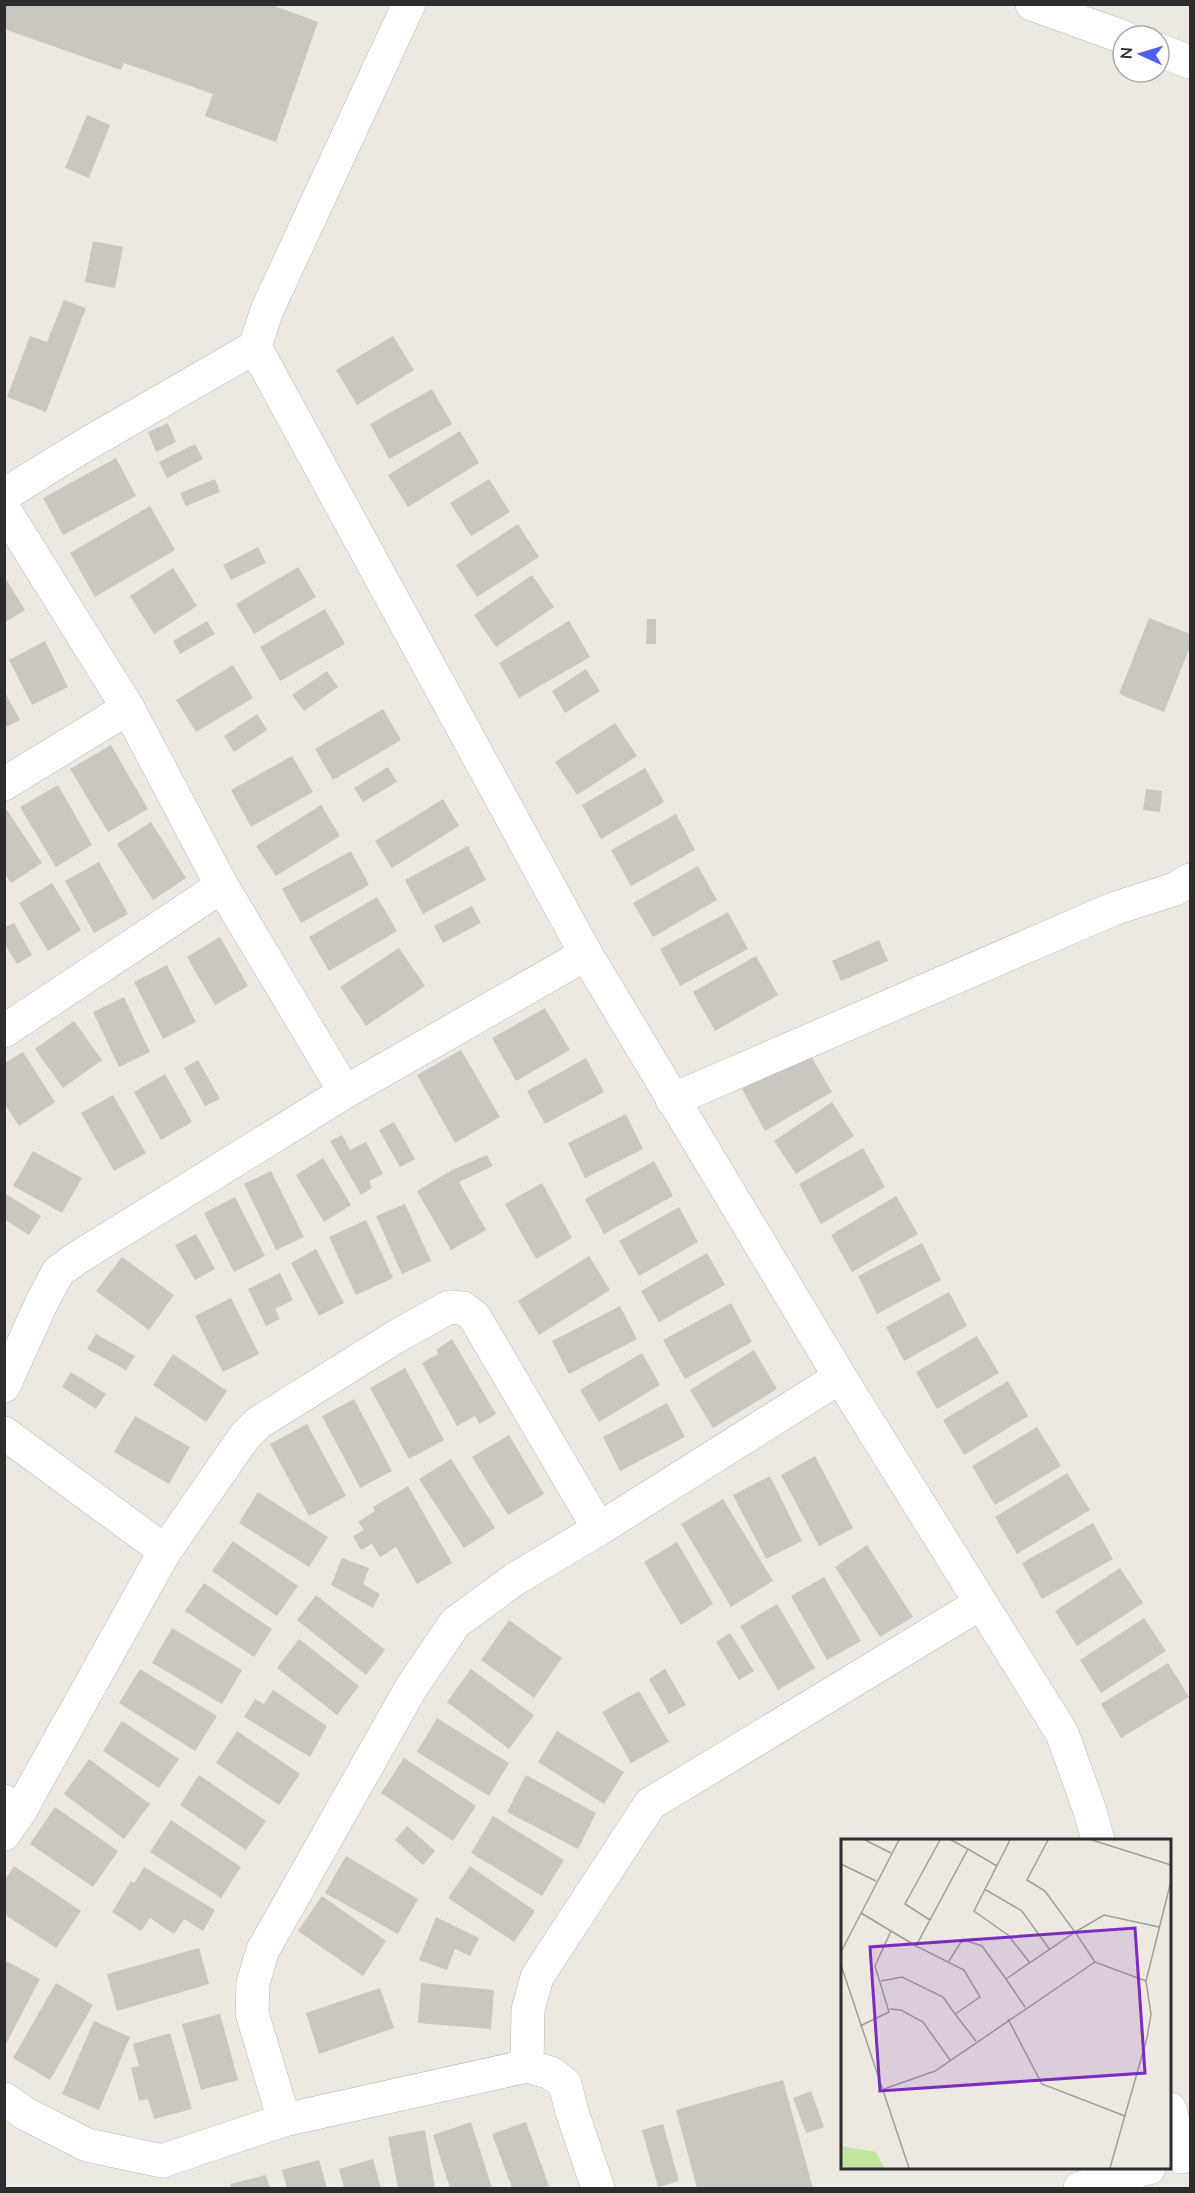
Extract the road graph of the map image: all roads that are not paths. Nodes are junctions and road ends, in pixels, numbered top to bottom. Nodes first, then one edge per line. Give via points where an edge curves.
1 (409, 4) edge
2 (1032, 4) edge
3 (1111, 33) edge
4 (1171, 54) edge
5 (1191, 62) edge
6 (255, 347) junction
7 (4, 495) edge
8 (4, 509) edge
9 (128, 708) junction
10 (4, 784) edge
11 (1191, 880) edge
12 (222, 886) junction
13 (586, 954) junction
14 (4, 1031) edge
15 (345, 1092) junction
16 (672, 1100) junction
17 (840, 1377) junction
18 (4, 1386) edge
19 (4, 1433) edge
20 (599, 1529) junction
21 (165, 1551) junction
22 (981, 1603) junction
23 (10, 1815) edge
24 (1098, 1839) edge
25 (527, 2066) junction
26 (4, 2099) edge
27 (1171, 2113) edge
28 (284, 2120) junction
29 (1181, 2158) edge
30 (1146, 2169) edge
31 (598, 2188) edge
32 (1080, 2188) edge

1 - 6 street via 267,310
2 - 3 street
4 - 5 street
6 - 7 street
6 - 13 street
8 - 9 street
9 - 10 street
9 - 12 street
11 - 16 street via 1113,909
12 - 14 street
12 - 15 street
13 - 15 street
13 - 16 street
15 - 18 street via 58,1272
16 - 17 street
17 - 20 street
17 - 22 street
19 - 21 street
20 - 21 street via 474,1316 463,1308 449,1307 258,1423
20 - 28 street via 515,1579 455,1623 411,1688 263,1950 253,1983 252,2013
21 - 23 street
22 - 24 street via 1062,1732
22 - 25 street via 650,1804 537,1977 528,2010
25 - 28 street
25 - 31 street via 551,2073 565,2084
26 - 28 street via 87,2145 162,2161
27 - 29 street
30 - 32 street

